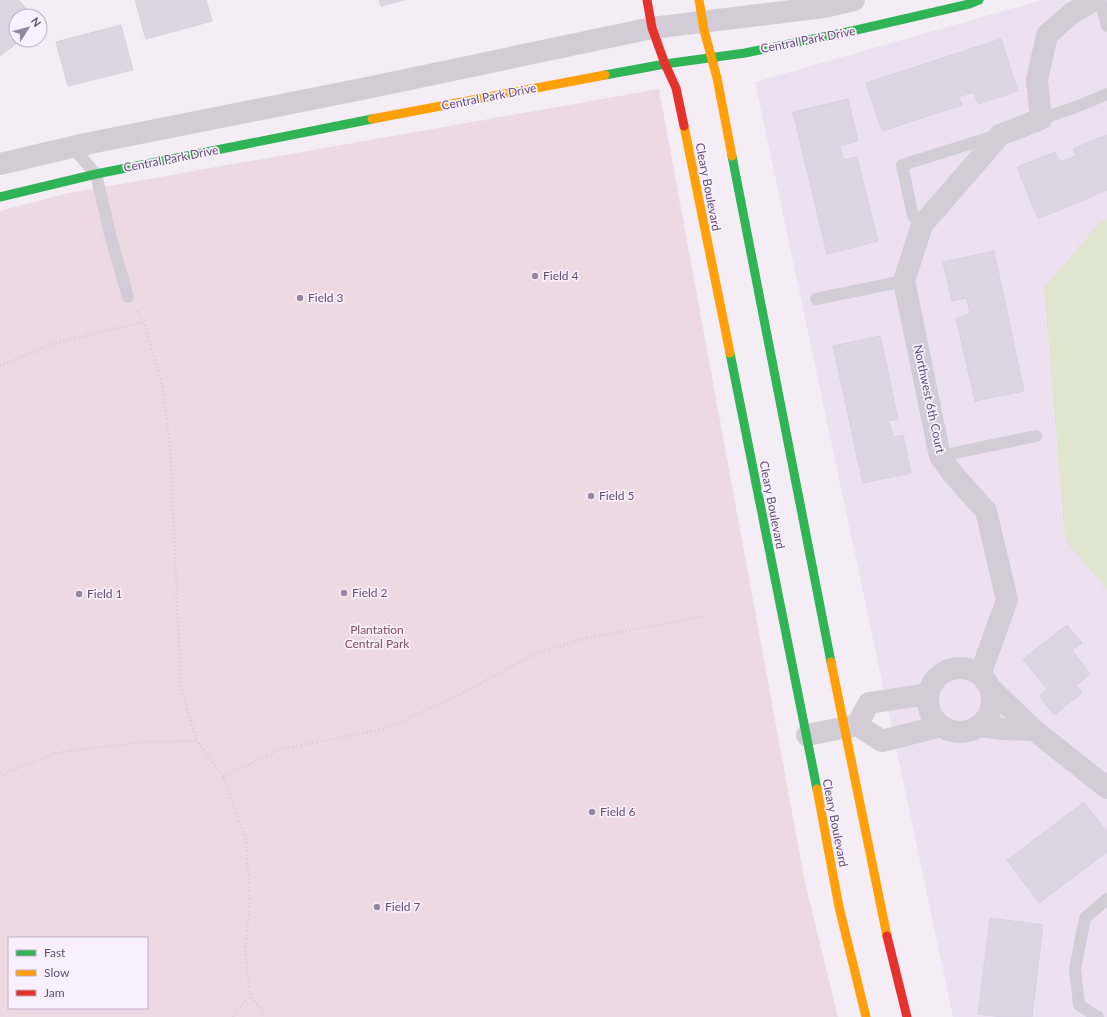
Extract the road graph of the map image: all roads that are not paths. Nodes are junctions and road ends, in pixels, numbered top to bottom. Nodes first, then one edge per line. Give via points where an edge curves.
1 (647, 0) edge
2 (699, 0) edge
3 (854, 0) edge
4 (979, 0) edge
5 (1095, 0) edge
6 (1100, 0) edge
7 (701, 22) junction
8 (1107, 26) edge
9 (652, 28) junction
10 (710, 59) junction
11 (664, 64) junction
12 (1107, 94) edge
13 (1041, 119) junction
14 (1000, 135) junction
15 (72, 147) junction
16 (0, 164) edge
17 (96, 174) junction
18 (0, 197) edge
19 (922, 225) junction
20 (904, 281) junction
21 (128, 297) road end
22 (816, 300) dead end
23 (1036, 436) dead end
24 (940, 456) junction
25 (985, 681) junction
26 (928, 694) junction
27 (941, 726) junction
28 (980, 726) junction
29 (851, 727) junction
30 (1034, 730) junction
31 (806, 735) junction
32 (1107, 788) edge
33 (1107, 899) edge
34 (866, 1017) edge
35 (907, 1017) edge
36 (1098, 1017) edge

1 - 9 street, Cleary Boulevard
2 - 7 street
3 - 7 street via 824,7
4 - 10 street, Central Park Drive via 852,31
5 - 13 street via 1072,13 1047,35 1037,80
6 - 8 lane
7 - 9 street
7 - 10 street
9 - 11 street, Cleary Boulevard
9 - 15 street
10 - 11 street, Central Park Drive
10 - 29 street via 718,85
11 - 17 street, Central Park Drive
11 - 31 street, Cleary Boulevard via 676,88
12 - 13 lane
13 - 14 street
14 - 19 street
14 - 19 lane via 902,165 913,216
15 - 16 street
15 - 17 lane
17 - 18 street, Central Park Drive
17 - 21 lane
19 - 20 street, Northwest 6th Court
20 - 22 lane
20 - 24 street, Northwest 6th Court
23 - 24 lane
24 - 25 street, Northwest 6th Court via 986,511 1007,600
25 - 26 street via 972,670 948,670 936,677
25 - 28 street via 992,698 991,708
25 - 30 street
26 - 27 street via 930,712
26 - 29 street via 869,703
27 - 28 street via 950,731 960,732
27 - 29 street via 882,741
28 - 30 street
29 - 31 street
29 - 35 street via 884,923
30 - 32 street
31 - 34 street, Cleary Boulevard via 839,907
33 - 36 lane via 1085,918 1075,969 1078,1005

